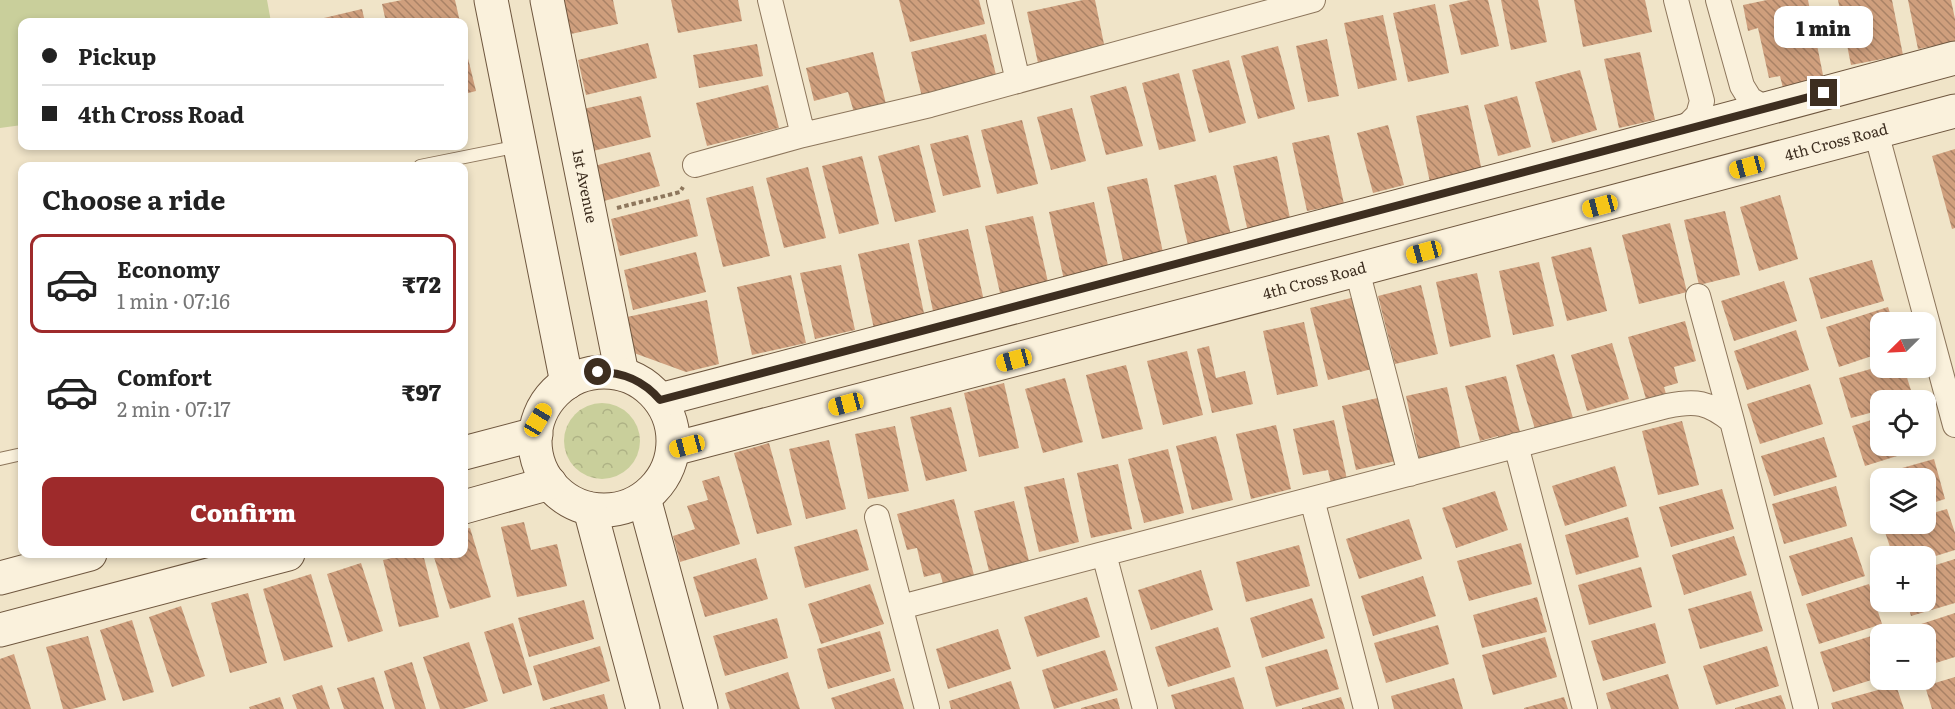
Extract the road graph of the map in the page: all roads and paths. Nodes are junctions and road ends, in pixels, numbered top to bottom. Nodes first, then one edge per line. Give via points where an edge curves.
1 (491, 0) edge
2 (547, 0) edge
3 (770, 0) edge
4 (999, 0) edge
5 (1313, 0) edge
6 (1676, 0) edge
7 (1718, 0) edge
8 (1230, 11) edge
9 (1955, 58) edge
10 (1018, 81) junction
11 (1765, 108) junction
12 (1955, 111) edge
13 (1683, 130) junction
14 (1876, 132) junction
15 (803, 135) junction
16 (520, 145) junction
17 (1605, 152) junction
18 (1572, 160) junction
19 (439, 162) edge
20 (695, 165) joint
21 (1617, 201) junction
22 (1582, 211) junction
23 (590, 214) junction
24 (1357, 270) junction
25 (1698, 296) dead end
26 (965, 320) junction
27 (932, 328) junction
28 (977, 370) junction
29 (622, 374) junction
30 (942, 379) junction
31 (567, 383) junction
32 (660, 400) junction
33 (1732, 421) junction
34 (1955, 425) edge
35 (536, 434) junction
36 (1516, 445) junction
37 (673, 449) junction
38 (468, 452) edge
39 (18, 455) edge
40 (0, 459) edge
41 (1410, 474) junction
42 (550, 483) junction
43 (644, 498) junction
44 (1312, 499) junction
45 (468, 506) edge
46 (590, 509) junction
47 (877, 517) dead end
48 (1104, 554) junction
49 (68, 558) edge
50 (273, 558) edge
51 (0, 578) edge
52 (901, 608) junction
53 (0, 630) edge
54 (643, 709) edge
55 (701, 709) edge
56 (927, 709) edge
57 (1145, 709) edge
58 (1366, 709) edge
59 (1585, 709) edge
60 (1806, 709) edge

1 - 16 street
2 - 23 street, 1st Avenue
3 - 15 street
4 - 10 street
5 - 8 street
6 - 13 street via 1702,101 1698,115
7 - 11 street via 1742,86 1750,99
8 - 10 street
9 - 11 street
10 - 15 street
11 - 13 street
12 - 14 street, 4th Cross Road
13 - 17 street
14 - 21 street, 4th Cross Road
14 - 34 street
15 - 20 street
16 - 19 lane
16 - 31 street
17 - 18 street
17 - 21 street via 1616,157 1626,173 1627,185
18 - 22 street via 1558,178 1560,192 1570,207
18 - 26 street
20 - 23 path via 680,192
21 - 22 street, 4th Cross Road
22 - 24 street, 4th Cross Road
23 - 29 street, 1st Avenue
24 - 28 street, 4th Cross Road
24 - 41 street
25 - 33 street
26 - 27 street
26 - 28 street via 976,326 986,342 987,354
27 - 30 street via 918,346 920,361 930,376
27 - 32 street
28 - 30 street, 4th Cross Road
29 - 31 street via 598,372
29 - 32 street via 644,384
30 - 37 street, 4th Cross Road
31 - 35 street via 554,394 538,420
32 - 37 street via 670,419
33 - 36 street via 1706,403 1686,402
33 - 60 street
35 - 38 street
35 - 42 street via 538,461
36 - 41 street
36 - 59 street
37 - 43 street via 669,467
39 - 40 lane
41 - 44 street
42 - 45 street
42 - 46 street via 565,497
43 - 46 street via 610,510
43 - 55 street
44 - 48 street
44 - 58 street
46 - 54 street
47 - 52 street
48 - 52 street
48 - 57 street
49 - 51 street
50 - 53 street
52 - 56 street

